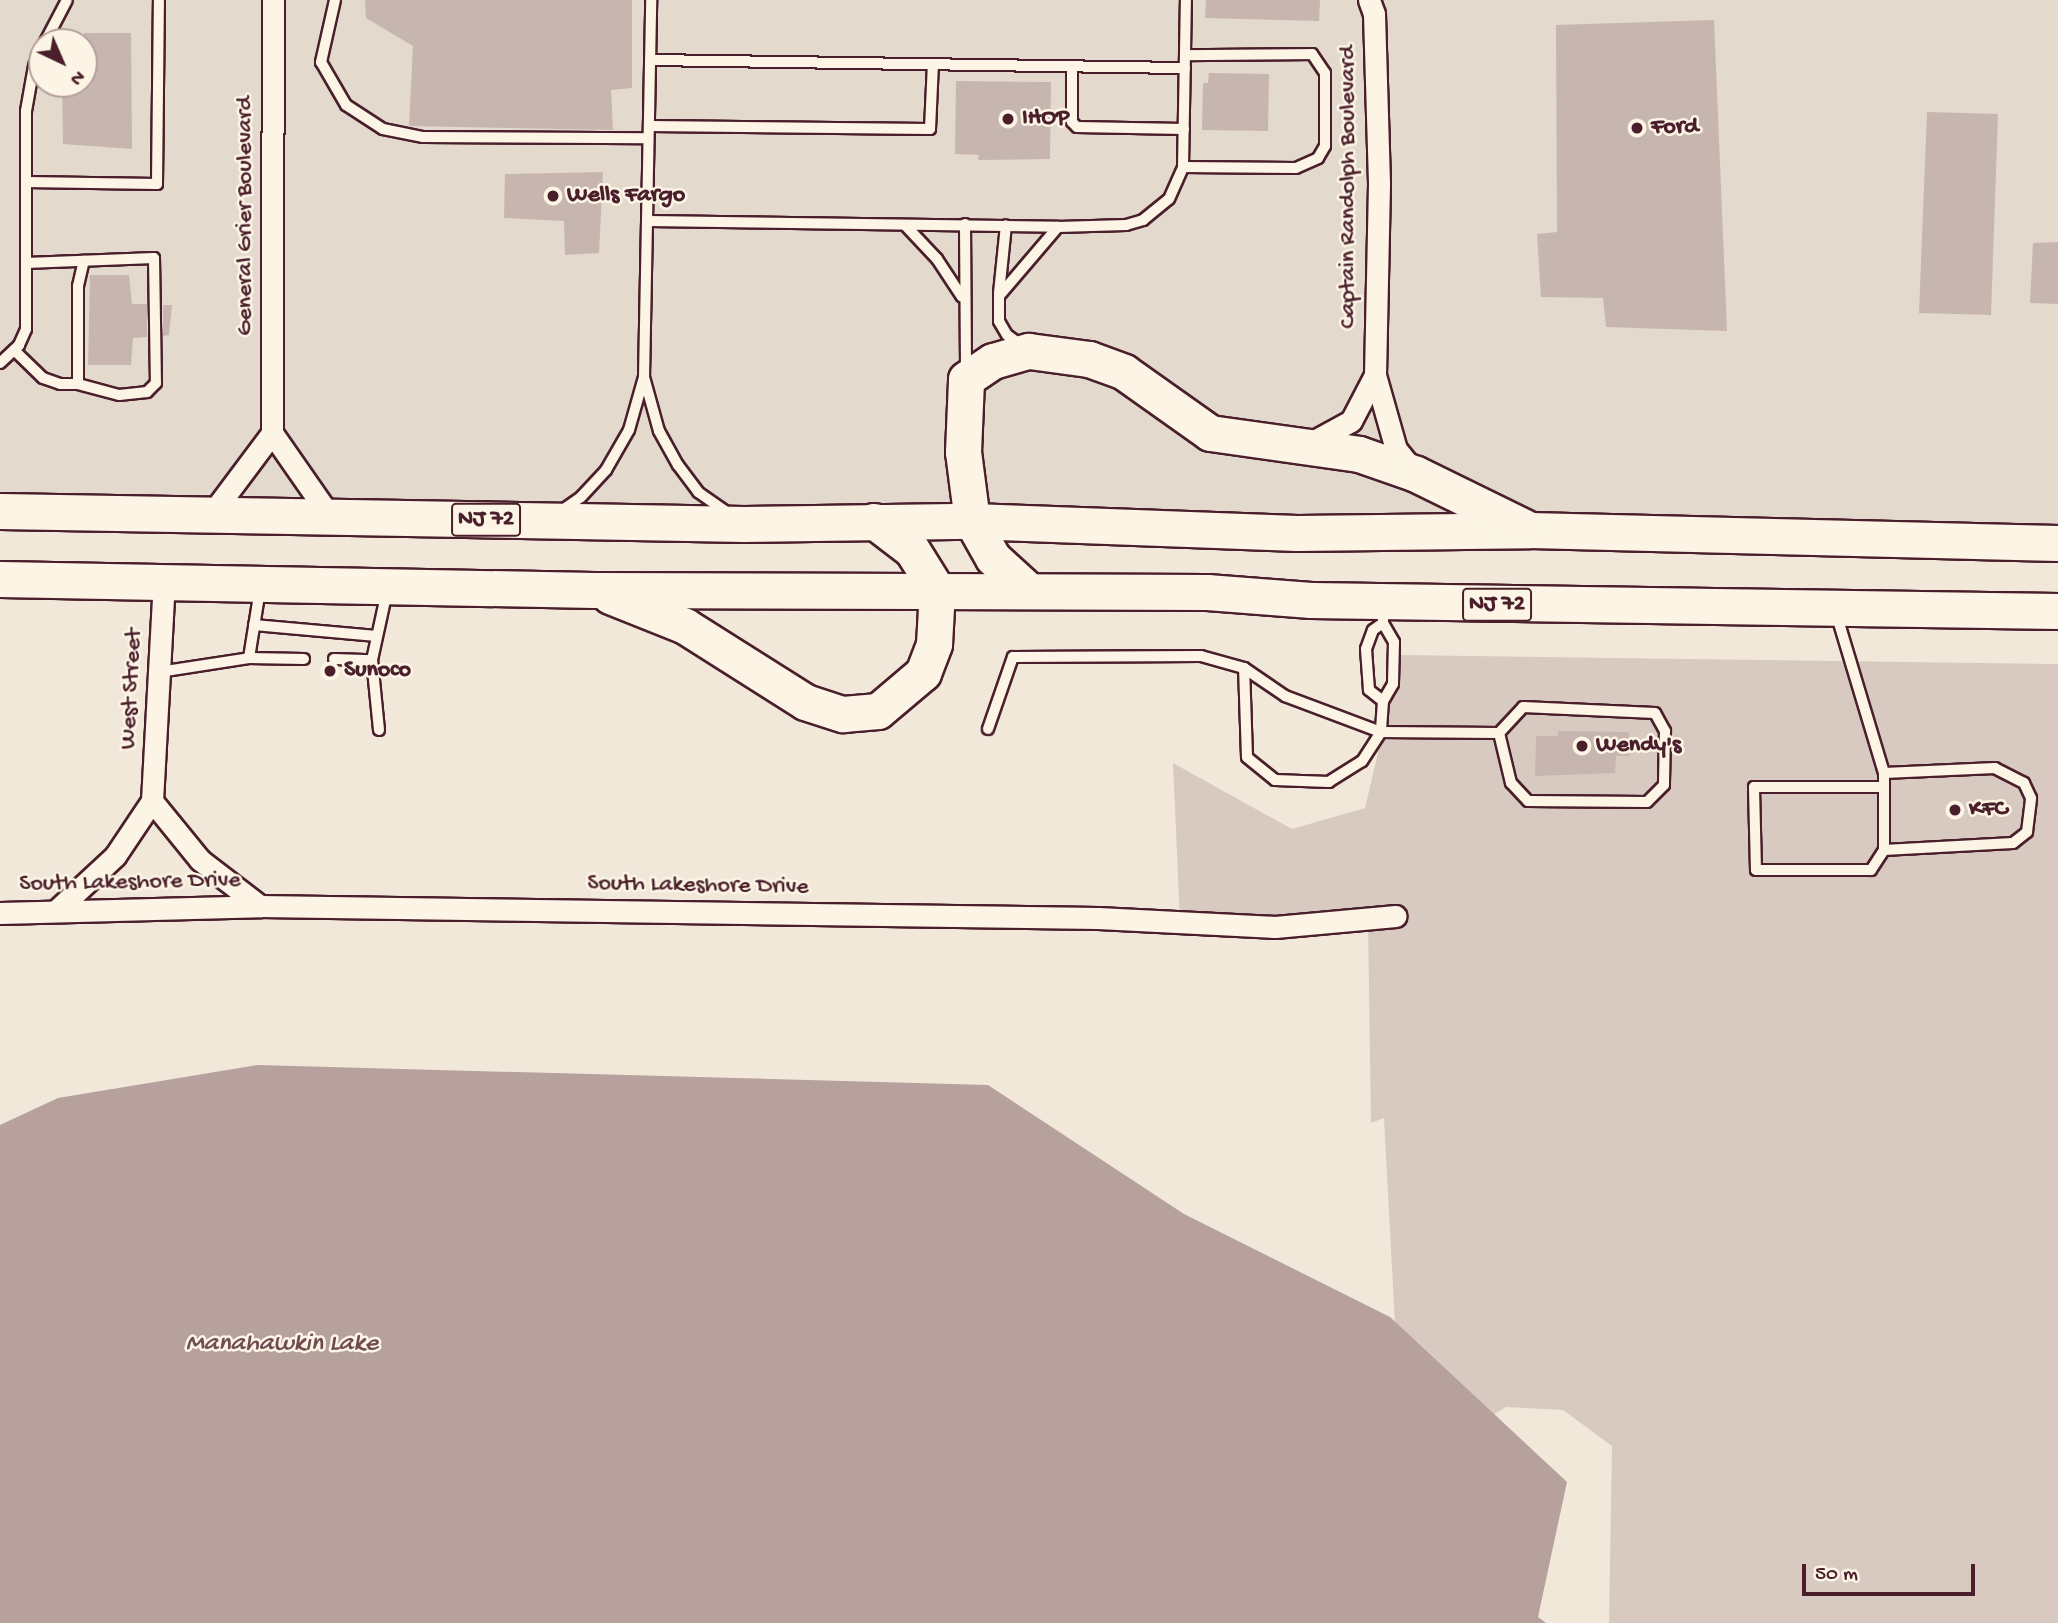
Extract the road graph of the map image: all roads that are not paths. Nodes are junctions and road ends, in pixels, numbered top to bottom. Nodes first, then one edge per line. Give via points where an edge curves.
1 (66, 0) edge
2 (159, 0) edge
3 (273, 0) edge
4 (335, 0) edge
5 (651, 0) edge
6 (1186, 0) edge
7 (1369, 0) edge
8 (52, 28) edge
9 (1185, 55) junction
10 (650, 60) junction
11 (933, 64) junction
12 (1072, 67) junction
13 (1185, 68) junction
14 (28, 98) edge
15 (649, 126) junction
16 (1184, 129) junction
17 (648, 138) junction
18 (1183, 167) junction
19 (26, 182) junction
20 (649, 221) junction
21 (965, 224) junction
22 (905, 225) junction
23 (1006, 225) junction
24 (1058, 227) junction
25 (84, 261) junction
26 (26, 263) junction
27 (999, 296) junction
28 (963, 297) junction
29 (14, 350) junction
30 (1028, 351) junction
31 (0, 363) edge
32 (1375, 375) junction
33 (644, 377) junction
34 (966, 379) junction
35 (78, 384) junction
36 (272, 433) junction
37 (1301, 447) junction
38 (1416, 474) junction
39 (0, 511) edge
40 (210, 516) junction
41 (331, 518) junction
42 (547, 520) junction
43 (874, 520) junction
44 (972, 521) junction
45 (744, 524) junction
46 (1530, 530) junction
47 (2058, 543) edge
48 (0, 579) edge
49 (164, 581) junction
50 (260, 583) junction
51 (388, 585) junction
52 (1027, 589) junction
53 (594, 590) junction
54 (937, 590) junction
55 (1835, 610) junction
56 (2058, 611) edge
57 (1383, 612) junction
58 (254, 625) junction
59 (377, 636) junction
60 (249, 658) junction
61 (304, 659) dead end
62 (334, 659) dead end
63 (372, 660) junction
64 (1244, 668) junction
65 (159, 672) junction
66 (1382, 701) junction
67 (988, 729) dead end
68 (379, 730) dead end
69 (1381, 732) junction
70 (1499, 733) junction
71 (1884, 773) junction
72 (1884, 787) junction
73 (152, 801) junction
74 (1884, 850) junction
75 (260, 906) junction
76 (58, 909) junction
77 (0, 913) edge
78 (1395, 916) dead end

1 - 8 lane
2 - 19 lane via 157,184
3 - 36 street, General Grier Boulevard
4 - 17 lane via 321,62 346,105 383,129 423,137
5 - 10 lane
6 - 9 lane
7 - 32 street, Captain Randolph Boulevard via 1379,184
9 - 13 lane
9 - 18 lane via 1312,54 1325,73 1325,146 1308,165 1296,168
10 - 11 lane
10 - 15 lane
11 - 12 lane
11 - 15 lane via 930,130
12 - 13 lane
12 - 16 lane via 1072,122 1077,127
13 - 16 lane
14 - 19 lane
15 - 17 lane
16 - 18 lane
17 - 20 lane
18 - 24 lane via 1169,199 1143,220 1126,225
19 - 26 lane
20 - 22 lane
20 - 33 lane
21 - 22 lane
21 - 23 lane
21 - 28 lane
22 - 28 lane via 937,259
23 - 24 lane
23 - 27 lane
24 - 27 lane
25 - 26 lane
25 - 35 lane via 78,286
25 - 35 lane via 154,258 156,383 147,392 119,395
26 - 29 lane via 26,329
27 - 30 lane via 999,321 1007,335
28 - 34 lane
29 - 31 lane
29 - 35 lane via 43,378
30 - 34 highway via 993,361
30 - 37 highway via 1089,359 1124,372 1210,433
32 - 37 street, Captain Randolph Boulevard via 1351,421
32 - 38 street, Captain Randolph Boulevard via 1396,449
33 - 42 lane via 629,430 606,470 581,497
33 - 45 lane via 659,431 678,465 698,492
34 - 44 highway via 963,452
36 - 40 street
36 - 41 street
37 - 38 highway via 1359,454
38 - 46 highway
39 - 40 highway, NJ 72
40 - 41 highway, NJ 72
41 - 42 highway, NJ 72
42 - 45 highway, NJ 72
43 - 44 highway, NJ 72
43 - 45 highway, NJ 72
43 - 54 highway via 912,550
44 - 46 highway, NJ 72 via 1297,533
44 - 52 highway via 993,558
46 - 47 highway, NJ 72
48 - 49 highway, NJ 72
49 - 50 highway, NJ 72
49 - 65 street, West Street
50 - 51 highway, NJ 72
50 - 58 lane
51 - 53 highway, NJ 72
51 - 59 lane
52 - 54 highway, NJ 72
52 - 57 highway, NJ 72 via 1207,592
53 - 54 highway, NJ 72
53 - 54 highway via 685,626 805,702 843,714 878,711 923,673 934,644
55 - 56 highway, NJ 72
55 - 57 highway, NJ 72
55 - 71 lane
57 - 66 lane via 1394,642 1393,684
57 - 66 lane via 1366,649 1369,690
58 - 59 lane
58 - 60 lane
59 - 63 lane
60 - 61 lane
60 - 65 lane
62 - 63 lane
63 - 68 lane
64 - 67 lane via 1201,656 1013,657
64 - 69 lane via 1285,696
64 - 69 lane via 1248,757 1275,780 1329,782 1362,761
65 - 73 street, West Street
66 - 69 lane
69 - 70 lane
70 - 70 lane via 1511,783 1528,801 1647,802 1664,785 1665,731 1655,713 1523,707
71 - 72 lane
71 - 74 lane via 1995,768 2024,783 2031,798 2027,832 2013,843
72 - 74 lane
72 - 74 lane via 1755,787 1756,870 1871,870
73 - 75 street via 200,860
73 - 76 street via 115,856
75 - 76 street, South Lakeshore Drive
75 - 78 street, South Lakeshore Drive via 1098,918 1275,927
76 - 77 street, South Lakeshore Drive

